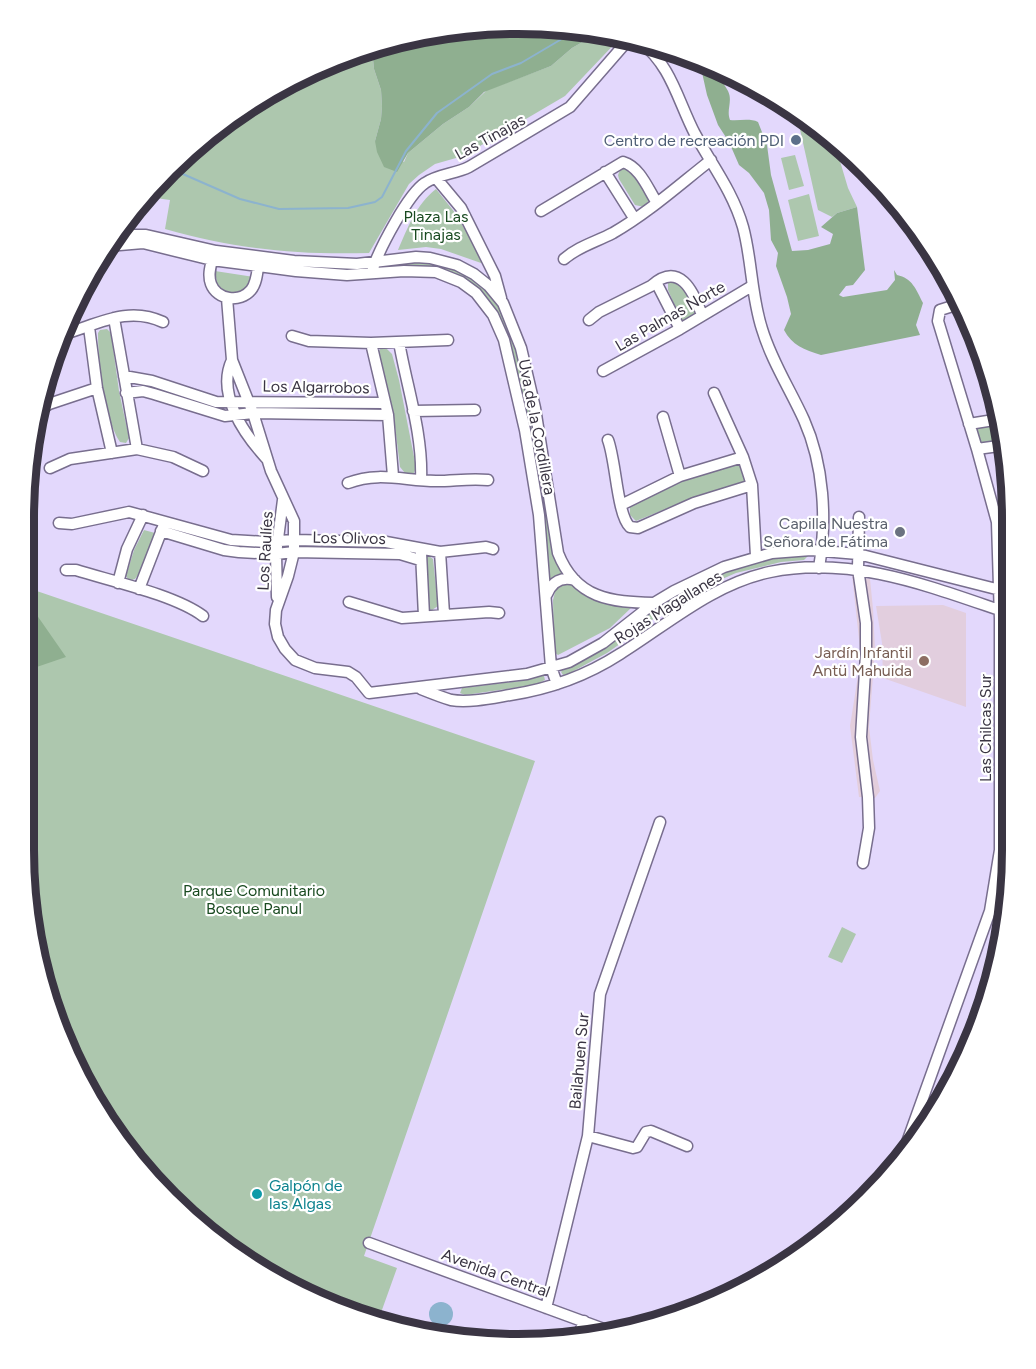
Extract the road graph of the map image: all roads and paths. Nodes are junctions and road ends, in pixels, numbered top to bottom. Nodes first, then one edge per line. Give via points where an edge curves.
1 (623, 46) edge
2 (653, 54) edge
3 (711, 160) junction
4 (605, 172) junction
5 (436, 178) junction
6 (657, 203) junction
7 (541, 211) dead end
8 (634, 218) junction
9 (126, 235) edge
10 (119, 245) edge
11 (483, 252) junction
12 (564, 259) dead end
13 (212, 260) junction
14 (258, 267) junction
15 (372, 268) junction
16 (474, 274) junction
17 (656, 282) junction
18 (752, 286) junction
19 (227, 298) junction
20 (502, 303) junction
21 (953, 306) edge
22 (702, 315) junction
23 (114, 318) junction
24 (590, 320) dead end
25 (163, 322) dead end
26 (89, 327) junction
27 (680, 329) junction
28 (71, 332) edge
29 (292, 336) dead end
30 (448, 340) dead end
31 (399, 342) junction
32 (371, 343) junction
33 (232, 360) junction
34 (603, 371) dead end
35 (124, 376) junction
36 (97, 388) junction
37 (126, 393) junction
38 (714, 393) dead end
39 (230, 400) junction
40 (248, 400) junction
41 (385, 403) junction
42 (48, 404) edge
43 (475, 410) dead end
44 (413, 411) junction
45 (253, 413) junction
46 (236, 414) junction
47 (388, 414) junction
48 (663, 417) dead end
49 (991, 420) edge
50 (969, 424) junction
51 (608, 440) dead end
52 (996, 446) edge
53 (138, 449) junction
54 (977, 449) junction
55 (112, 453) junction
56 (743, 457) junction
57 (269, 461) junction
58 (50, 468) dead end
59 (203, 471) dead end
60 (393, 476) junction
61 (680, 476) junction
62 (421, 480) junction
63 (488, 480) dead end
64 (348, 483) dead end
65 (752, 485) junction
66 (283, 500) junction
67 (621, 505) junction
68 (143, 515) junction
69 (860, 517) dead end
70 (59, 523) dead end
71 (163, 526) junction
72 (294, 540) junction
73 (278, 542) junction
74 (421, 548) junction
75 (493, 549) dead end
76 (822, 550) junction
77 (294, 552) junction
78 (440, 552) junction
79 (276, 554) junction
80 (858, 554) junction
81 (756, 556) junction
82 (420, 560) junction
83 (1001, 566) edge
84 (819, 568) junction
85 (858, 569) junction
86 (66, 570) dead end
87 (575, 580) junction
88 (118, 583) junction
89 (139, 589) junction
90 (1001, 591) edge
91 (546, 596) junction
92 (349, 602) dead end
93 (278, 603) junction
94 (654, 603) junction
95 (1001, 611) edge
96 (499, 613) dead end
97 (444, 614) junction
98 (202, 616) dead end
99 (424, 616) junction
100 (551, 667) junction
101 (557, 684) junction
102 (418, 688) junction
103 (364, 689) joint
104 (660, 822) dead end
105 (1001, 850) edge
106 (863, 863) dead end
107 (910, 1134) edge
108 (588, 1136) junction
109 (687, 1146) dead end
110 (369, 1243) dead end
111 (546, 1308) junction
112 (584, 1321) junction
113 (599, 1327) edge
114 (580, 1330) edge

1 - 5 street, Las Tinajas via 564,112 469,167
2 - 3 street via 670,75 692,128
3 - 6 street
3 - 18 street via 740,218
4 - 6 street via 623,162 630,164
4 - 7 street
4 - 8 street
5 - 11 street, Uva de la Cordillera via 461,208
5 - 15 street, Las Tinajas via 412,195
6 - 8 street
8 - 12 street
9 - 15 street via 146,235 272,259
10 - 13 street via 143,243
11 - 16 street via 483,265
11 - 20 street, Uva de la Cordillera
13 - 14 street
13 - 19 street via 211,284
14 - 15 street via 321,273
14 - 19 street via 252,290 238,298
15 - 16 street, Uva de la Cordillera via 416,257 457,265
15 - 91 street, Uva de la Cordillera via 444,275 476,293 493,315 504,340 525,430 535,484
16 - 20 street, Uva de la Cordillera
17 - 22 street via 667,276 682,280
17 - 24 street
17 - 27 street
18 - 22 street, Las Palmas Norte
18 - 76 street via 769,350 812,441 821,496
19 - 33 street, Los Raulíes
20 - 87 street, Uva de la Cordillera via 521,348 535,408 558,553
21 - 50 street, Las Chilcas Sur via 940,310 938,321
22 - 27 street, Las Palmas Norte
23 - 25 street via 140,314
23 - 26 street
23 - 35 street
26 - 28 street
26 - 36 street
27 - 34 street, Las Palmas Norte
29 - 32 street via 309,341
30 - 31 street
31 - 32 street
31 - 44 street
32 - 41 street
33 - 39 street, Los Raulíes via 227,371
33 - 40 street, Los Raulíes
35 - 37 street
35 - 39 street, Los Algarrobos via 216,402
36 - 42 street
36 - 55 street
37 - 46 street, Los Algarrobos via 143,392 225,416
37 - 53 street
38 - 56 street
39 - 40 street, Los Algarrobos
39 - 46 street, Los Raulíes
40 - 41 street, Los Algarrobos
40 - 45 street, Los Raulíes
41 - 47 street
43 - 44 street
44 - 62 street
45 - 46 street, Los Algarrobos
45 - 47 street, Los Algarrobos
45 - 57 street, Los Raulíes
46 - 57 street, Los Raulíes via 249,440
47 - 60 street
48 - 61 street
49 - 50 street
50 - 54 street, Las Chilcas Sur
51 - 67 street
52 - 54 street
53 - 55 street
53 - 59 street via 173,457
54 - 83 street, Las Chilcas Sur via 996,522
55 - 58 street via 70,459
56 - 61 street
56 - 65 street
57 - 66 street, Los Raulíes
60 - 62 street
60 - 64 street
61 - 67 street
62 - 63 street
65 - 67 street via 694,503 638,528 626,523
65 - 81 street
66 - 72 street, Los Raulíes via 294,521
66 - 73 street, Los Raulíes
68 - 70 street via 129,512 72,524
68 - 71 street
68 - 88 street via 127,549
69 - 80 street
71 - 73 street, Los Olivos via 231,540
71 - 79 street, Los Olivos via 224,550
71 - 89 street
72 - 73 street, Los Olivos
72 - 74 street, Los Olivos via 386,542
72 - 77 street, Los Raulíes
73 - 79 street, Los Raulíes
74 - 78 street, Los Olivos
74 - 82 street
75 - 78 street, Los Olivos
76 - 80 street, Rojas Magallanes
76 - 81 street, Rojas Magallanes
76 - 84 street
77 - 79 street, Los Olivos
77 - 82 street, Los Olivos via 400,554
77 - 93 street, Los Raulíes
78 - 97 street
79 - 93 street, Los Raulíes
80 - 85 street
80 - 90 street, Rojas Magallanes
81 - 94 street, Rojas Magallanes via 697,579
82 - 99 street
84 - 85 street, Rojas Magallanes
84 - 101 street, Rojas Magallanes via 771,572 730,585 597,667
85 - 95 street, Rojas Magallanes via 911,581
85 - 106 street via 866,623 861,737 869,828
86 - 88 street
87 - 91 street via 555,582
87 - 94 street, Uva de la Cordillera via 604,599
88 - 89 street
89 - 98 street
91 - 100 street, Uva de la Cordillera
92 - 99 street via 394,617
93 - 103 street, Los Raulíes via 276,631 290,655 308,666 348,672
94 - 100 street, Rojas Magallanes via 603,643
96 - 97 street
97 - 99 street
100 - 101 street, Uva de la Cordillera
100 - 102 street, Rojas Magallanes via 517,676
101 - 102 street, Rojas Magallanes via 467,700
102 - 103 street, Rojas Magallanes via 373,693
104 - 108 street, Bailahuen Sur via 600,994
105 - 107 street, Las Chilcas Sur via 990,911
108 - 109 street via 633,1148 645,1132 651,1131
108 - 111 street, Bailahuen Sur
110 - 111 street, Avenida Central
111 - 112 street, Avenida Central
112 - 113 street, Avenida Central
112 - 114 street

